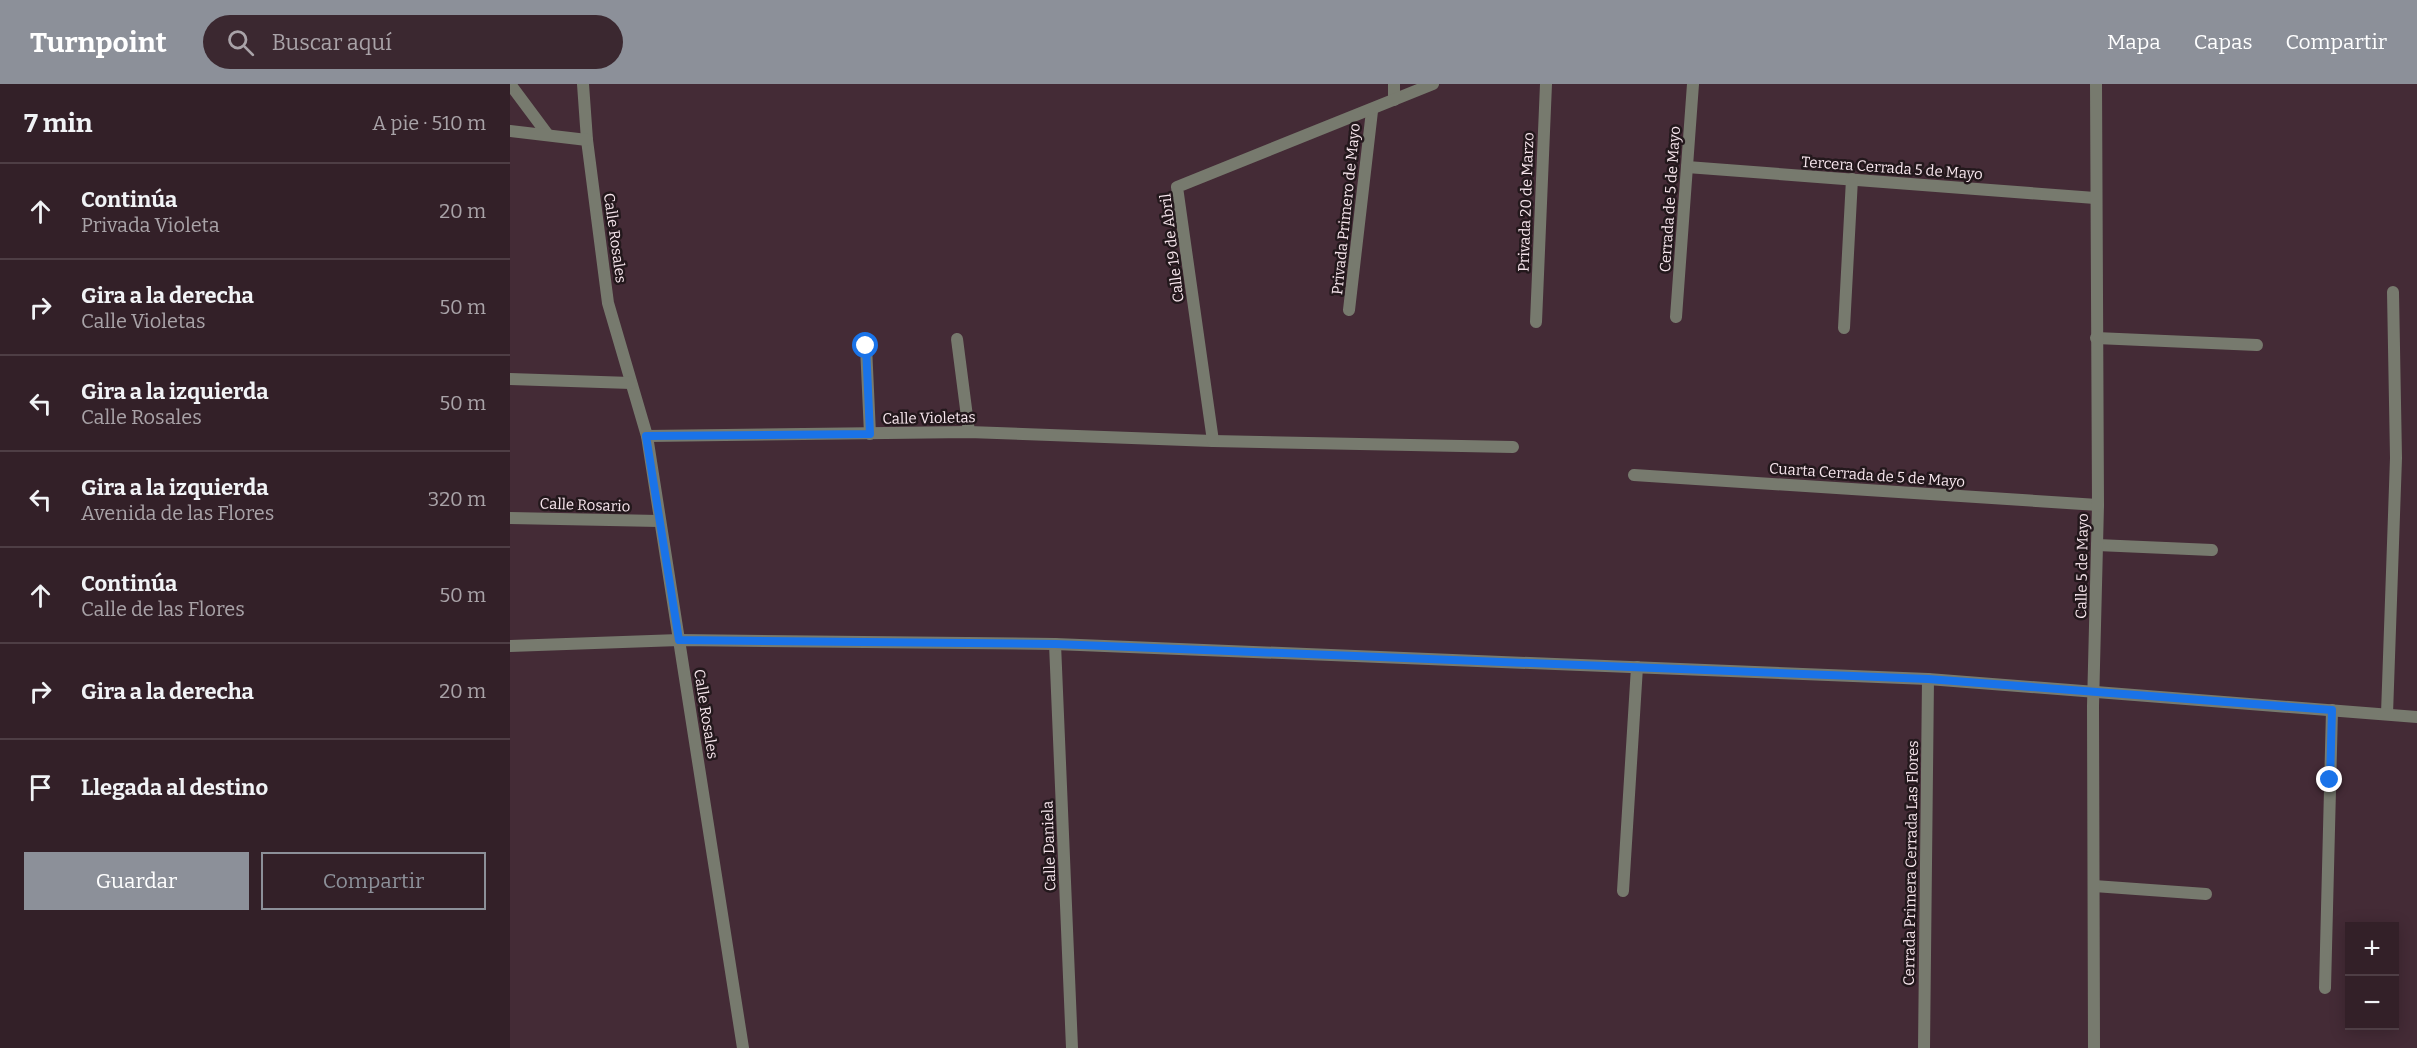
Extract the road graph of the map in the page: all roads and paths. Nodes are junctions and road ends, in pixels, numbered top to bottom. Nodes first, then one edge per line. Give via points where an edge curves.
1 (510, 84) edge
2 (583, 84) edge
3 (1394, 84) edge
4 (1434, 84) edge
5 (1546, 84) edge
6 (1694, 84) edge
7 (2096, 84) edge
8 (1394, 100) junction
9 (1372, 111) junction
10 (510, 131) edge
11 (548, 135) junction
12 (587, 140) junction
13 (1687, 167) junction
14 (1852, 179) junction
15 (2095, 198) junction
16 (2393, 292) dead end
17 (1349, 310) dead end
18 (1676, 317) dead end
19 (1536, 322) dead end
20 (1844, 328) dead end
21 (2096, 338) junction
22 (957, 339) dead end
23 (2257, 345) dead end
24 (866, 346) dead end
25 (510, 379) edge
26 (631, 382) junction
27 (969, 432) junction
28 (870, 434) junction
29 (646, 436) junction
30 (1213, 441) junction
31 (1513, 447) dead end
32 (1634, 475) dead end
33 (2098, 505) junction
34 (510, 518) edge
35 (659, 521) junction
36 (2097, 544) junction
37 (2212, 550) dead end
38 (679, 640) junction
39 (1055, 644) junction
40 (510, 646) edge
41 (1637, 667) junction
42 (1928, 679) junction
43 (2095, 692) junction
44 (2332, 710) junction
45 (2387, 714) junction
46 (2417, 717) edge
47 (2094, 886) junction
48 (1623, 891) dead end
49 (2206, 894) dead end
50 (2325, 988) dead end
51 (742, 1048) edge
52 (1072, 1048) edge
53 (1924, 1048) edge
54 (2094, 1048) edge

1 - 11 street
2 - 12 street, Calle Rosales
3 - 8 street
4 - 8 street
5 - 19 street, Privada 20 de Marzo
6 - 13 street, Cerrada de 5 de Mayo
7 - 15 street, Calle 5 de Mayo
8 - 9 street
9 - 17 street, Privada Primero de Mayo
9 - 30 street, Calle 19 de Abril via 1177,187
10 - 11 street
11 - 12 street
12 - 26 street, Calle Rosales via 608,303
13 - 14 street, Tercera Cerrada 5 de Mayo
13 - 18 street, Cerrada de 5 de Mayo
14 - 15 street, Tercera Cerrada 5 de Mayo
14 - 20 street
15 - 21 street, Calle 5 de Mayo
16 - 45 street via 2396,458
21 - 23 street
21 - 33 street, Calle 5 de Mayo
22 - 27 street
24 - 28 street
25 - 26 street
26 - 29 street, Calle Rosales
27 - 28 street, Calle Violetas
27 - 30 street, Calle Violetas
28 - 29 street, Calle Violetas
29 - 35 street, Calle Rosales
30 - 31 street, Calle Violetas
32 - 33 street, Cuarta Cerrada de 5 de Mayo
33 - 36 street, Calle 5 de Mayo
34 - 35 street, Calle Rosario
35 - 38 street, Calle Rosales
36 - 37 street
36 - 43 street, Calle 5 de Mayo
38 - 39 street
38 - 40 street
38 - 51 street, Calle Rosales
39 - 41 street
39 - 52 street, Calle Daniela
41 - 42 street
41 - 48 street
42 - 43 street
42 - 53 street, Cerrada Primera Cerrada Las Flores
43 - 44 street
43 - 47 street, Calle 5 de Mayo
44 - 45 street
44 - 50 street
45 - 46 street
47 - 49 street
47 - 54 street, Calle 5 de Mayo

